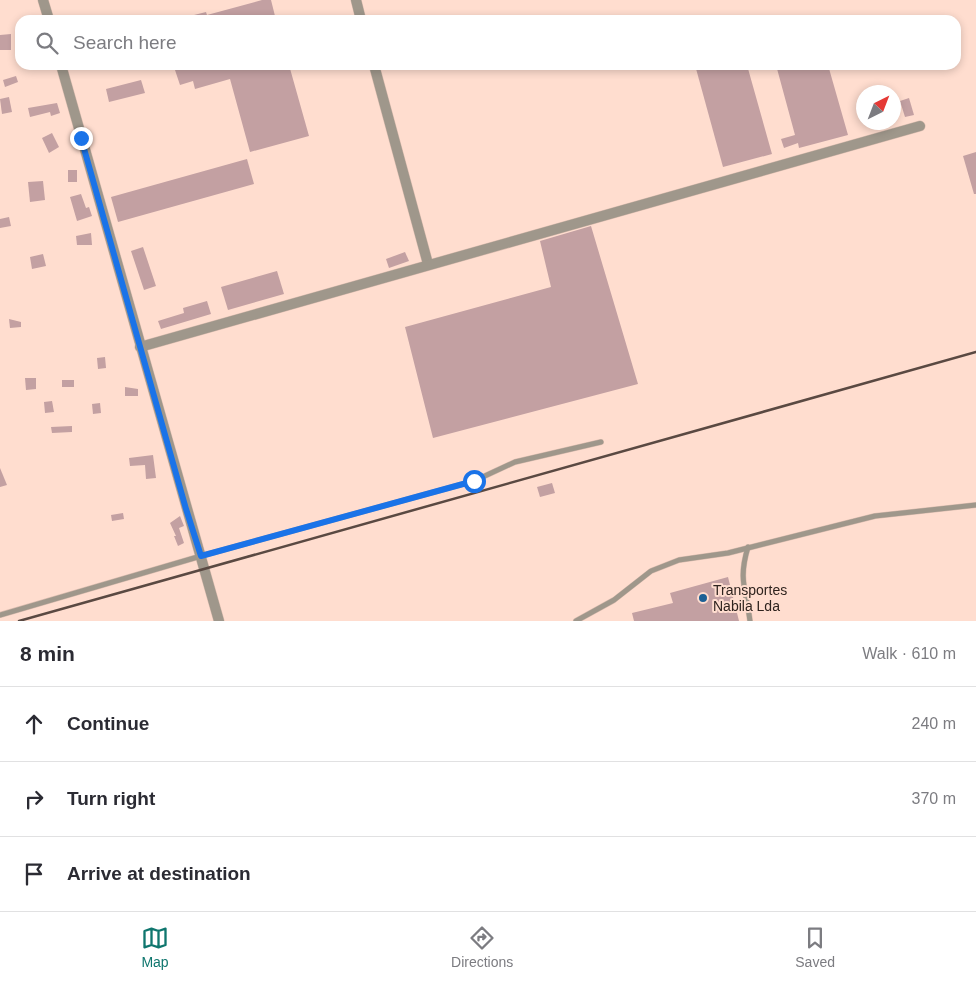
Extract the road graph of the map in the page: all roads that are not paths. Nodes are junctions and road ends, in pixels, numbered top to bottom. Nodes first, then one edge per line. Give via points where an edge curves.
1 (43, 0) edge
2 (356, 0) edge
3 (47, 15) edge
4 (360, 15) edge
5 (62, 70) edge
6 (375, 70) edge
7 (920, 126) dead end
8 (428, 264) junction
9 (140, 347) junction
10 (601, 442) dead end
11 (976, 505) edge
12 (748, 547) junction
13 (201, 556) junction
14 (0, 616) edge
15 (219, 621) edge
16 (576, 621) edge
17 (750, 621) edge

1 - 3 street
2 - 4 street
5 - 9 street
6 - 8 street
7 - 8 street
8 - 9 street
9 - 13 street
10 - 13 lane via 515,462 474,481
11 - 12 lane via 875,516
12 - 16 lane via 679,560 651,571 614,600
12 - 17 lane via 742,579
13 - 14 lane
13 - 15 street

